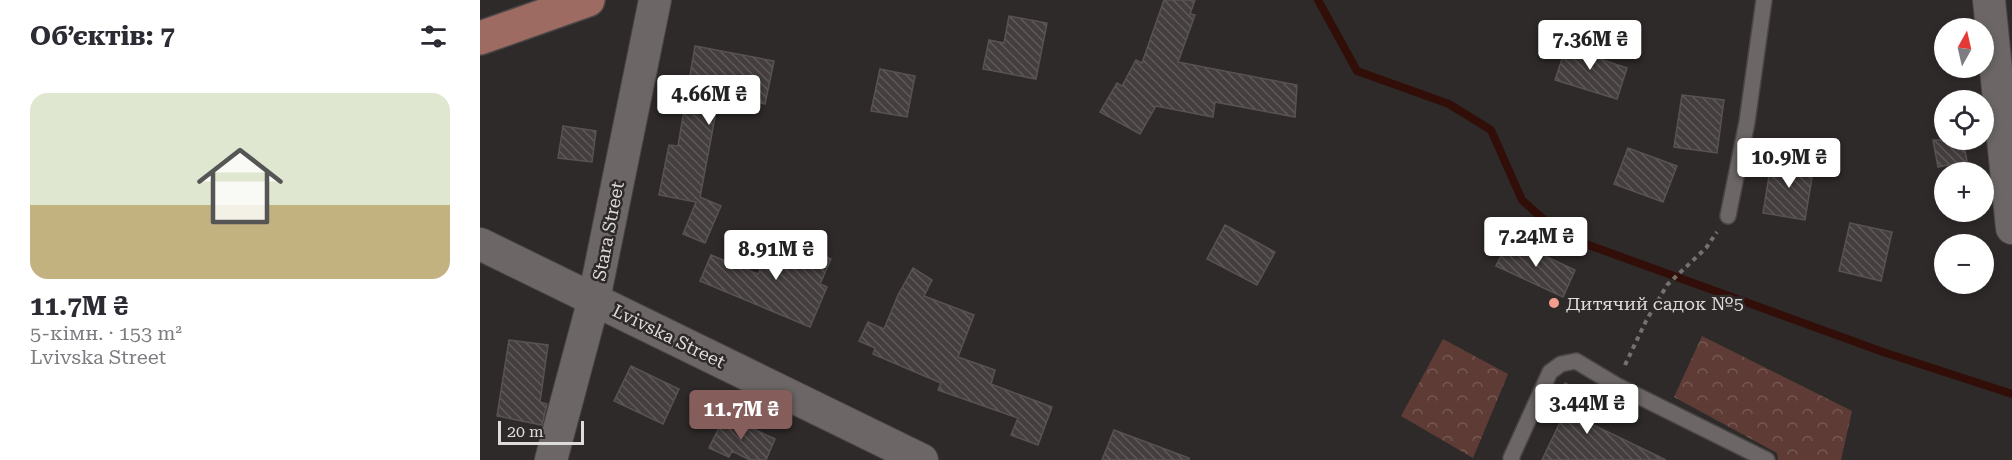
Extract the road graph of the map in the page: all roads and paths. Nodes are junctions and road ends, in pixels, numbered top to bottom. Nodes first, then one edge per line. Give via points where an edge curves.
1 (588, 0) edge
2 (655, 0) edge
3 (1764, 0) edge
4 (1989, 0) edge
5 (480, 38) edge
6 (1728, 216) joint
7 (2012, 228) edge
8 (480, 244) edge
9 (594, 299) junction
10 (1616, 385) junction
11 (551, 460) edge
12 (922, 460) edge
13 (1512, 460) edge
14 (1767, 460) edge

1 - 5 main road
2 - 9 street, Stara Street
3 - 6 lane via 1747,122
4 - 7 street
6 - 10 path via 1706,248 1667,285
8 - 9 street, Lvivska Street
9 - 11 street, Stara Street
9 - 12 street, Lvivska Street
10 - 13 lane via 1576,362 1562,364 1550,372
10 - 14 lane

